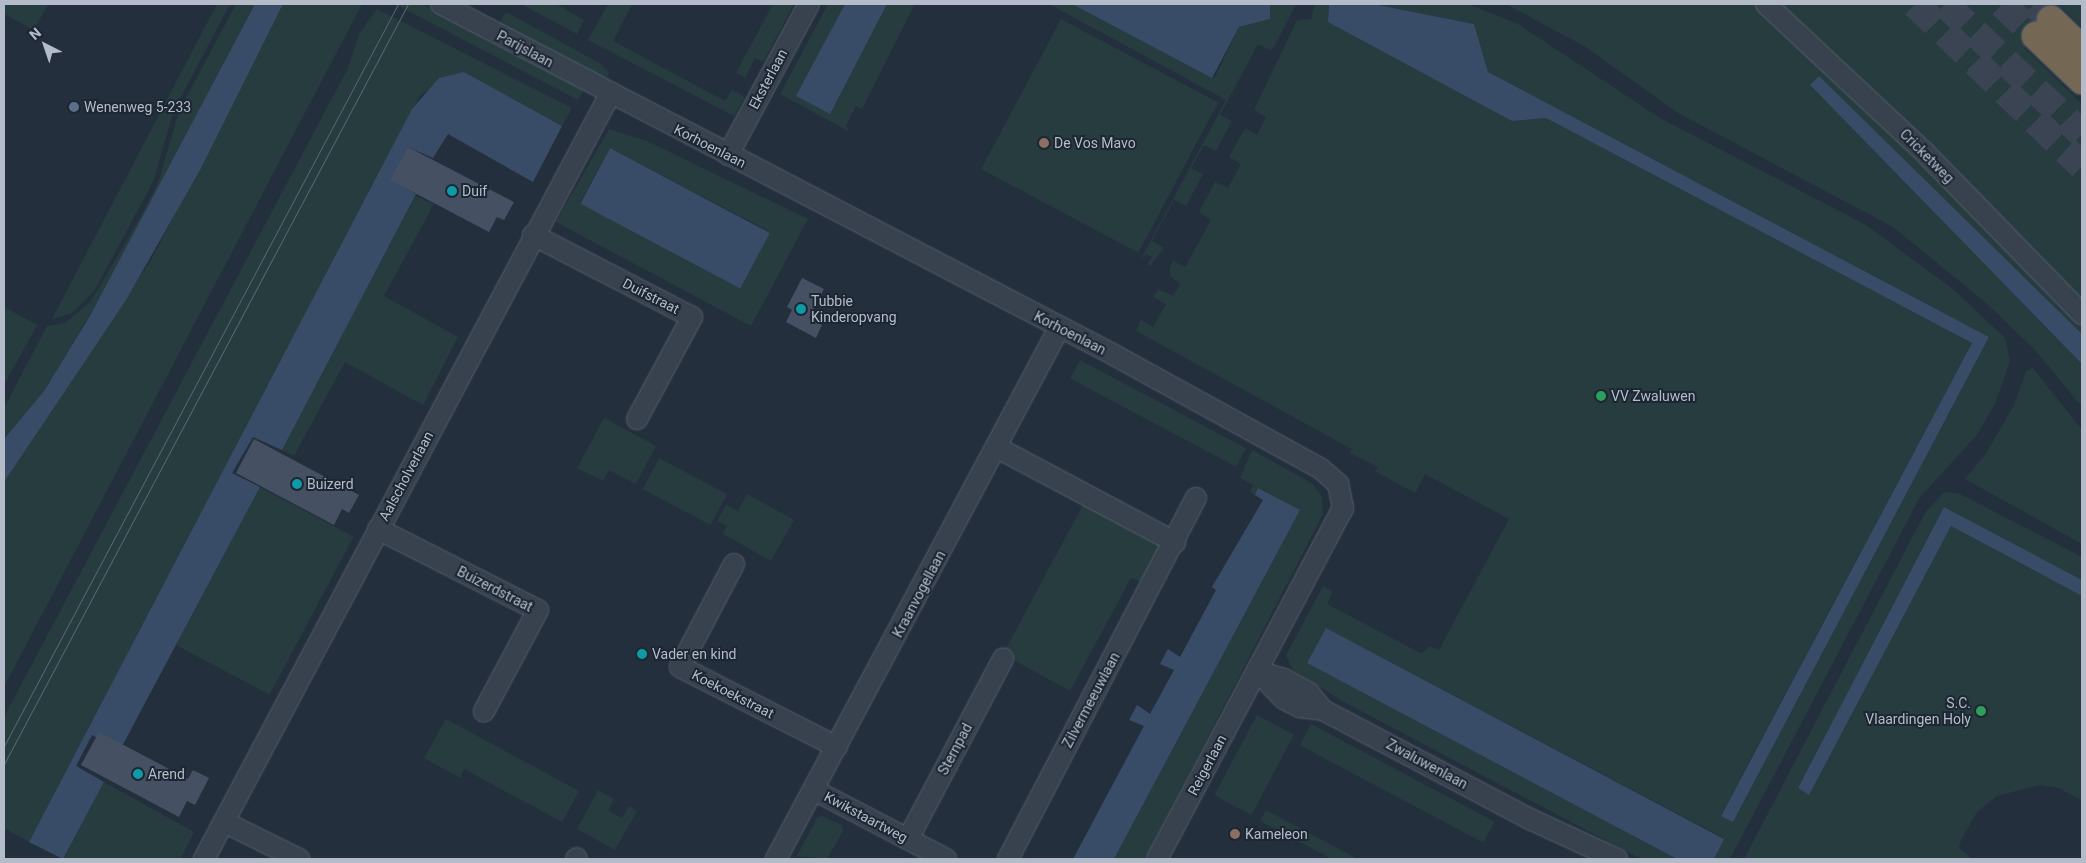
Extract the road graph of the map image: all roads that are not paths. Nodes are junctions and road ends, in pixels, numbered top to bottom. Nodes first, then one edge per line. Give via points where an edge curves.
1 (441, 4) edge
2 (809, 4) edge
3 (1766, 4) edge
4 (2082, 50) edge
5 (2082, 80) edge
6 (610, 94) junction
7 (728, 155) junction
8 (533, 235) junction
9 (2082, 314) edge
10 (1059, 328) junction
11 (637, 419) dead end
12 (996, 447) junction
13 (1196, 498) dead end
14 (378, 529) junction
15 (1175, 542) junction
16 (734, 564) dead end
17 (1003, 659) dead end
18 (1257, 671) junction
19 (484, 710) dead end
20 (837, 747) junction
21 (814, 790) junction
22 (1530, 819) junction
23 (224, 822) junction
24 (908, 839) junction
25 (204, 859) edge
26 (299, 859) edge
27 (776, 859) edge
28 (946, 859) edge
29 (1008, 859) edge
30 (1157, 859) edge
31 (1591, 859) edge
32 (1617, 859) edge

1 - 6 street, Parijslaan
2 - 7 street, Eksterlaan
3 - 9 street, Cricketweg via 1923,151
4 - 5 highway via 2043,28
6 - 7 street, Korhoenlaan
6 - 8 street, Aalscholverlaan
7 - 10 street, Korhoenlaan
8 - 11 street, Duifstraat via 692,318
8 - 14 street, Aalscholverlaan
10 - 12 street, Kraanvogellaan
10 - 18 street, Korhoenlaan via 1321,468 1338,484 1343,508
12 - 15 street
12 - 20 street, Kraanvogellaan
13 - 15 street, Zilvermeeuwlaan
14 - 19 street, Buizerdstraat via 538,610
14 - 23 street, Aalscholverlaan
15 - 29 street, Zilvermeeuwlaan
16 - 20 street, Koekoekstraat via 680,667
17 - 24 street, Sternpad
18 - 22 street, Zwaluwenlaan via 1309,693 1323,710
18 - 30 street, Reigerlaan
20 - 21 street, Kraanvogellaan
21 - 24 street, Kwikstaartweg
21 - 27 street, Kraanvogellaan
22 - 31 street, Zwaluwenlaan via 1549,836
22 - 32 street, Zwaluwenlaan
23 - 25 street, Aalscholverlaan
23 - 26 street
24 - 28 street, Kwikstaartweg

